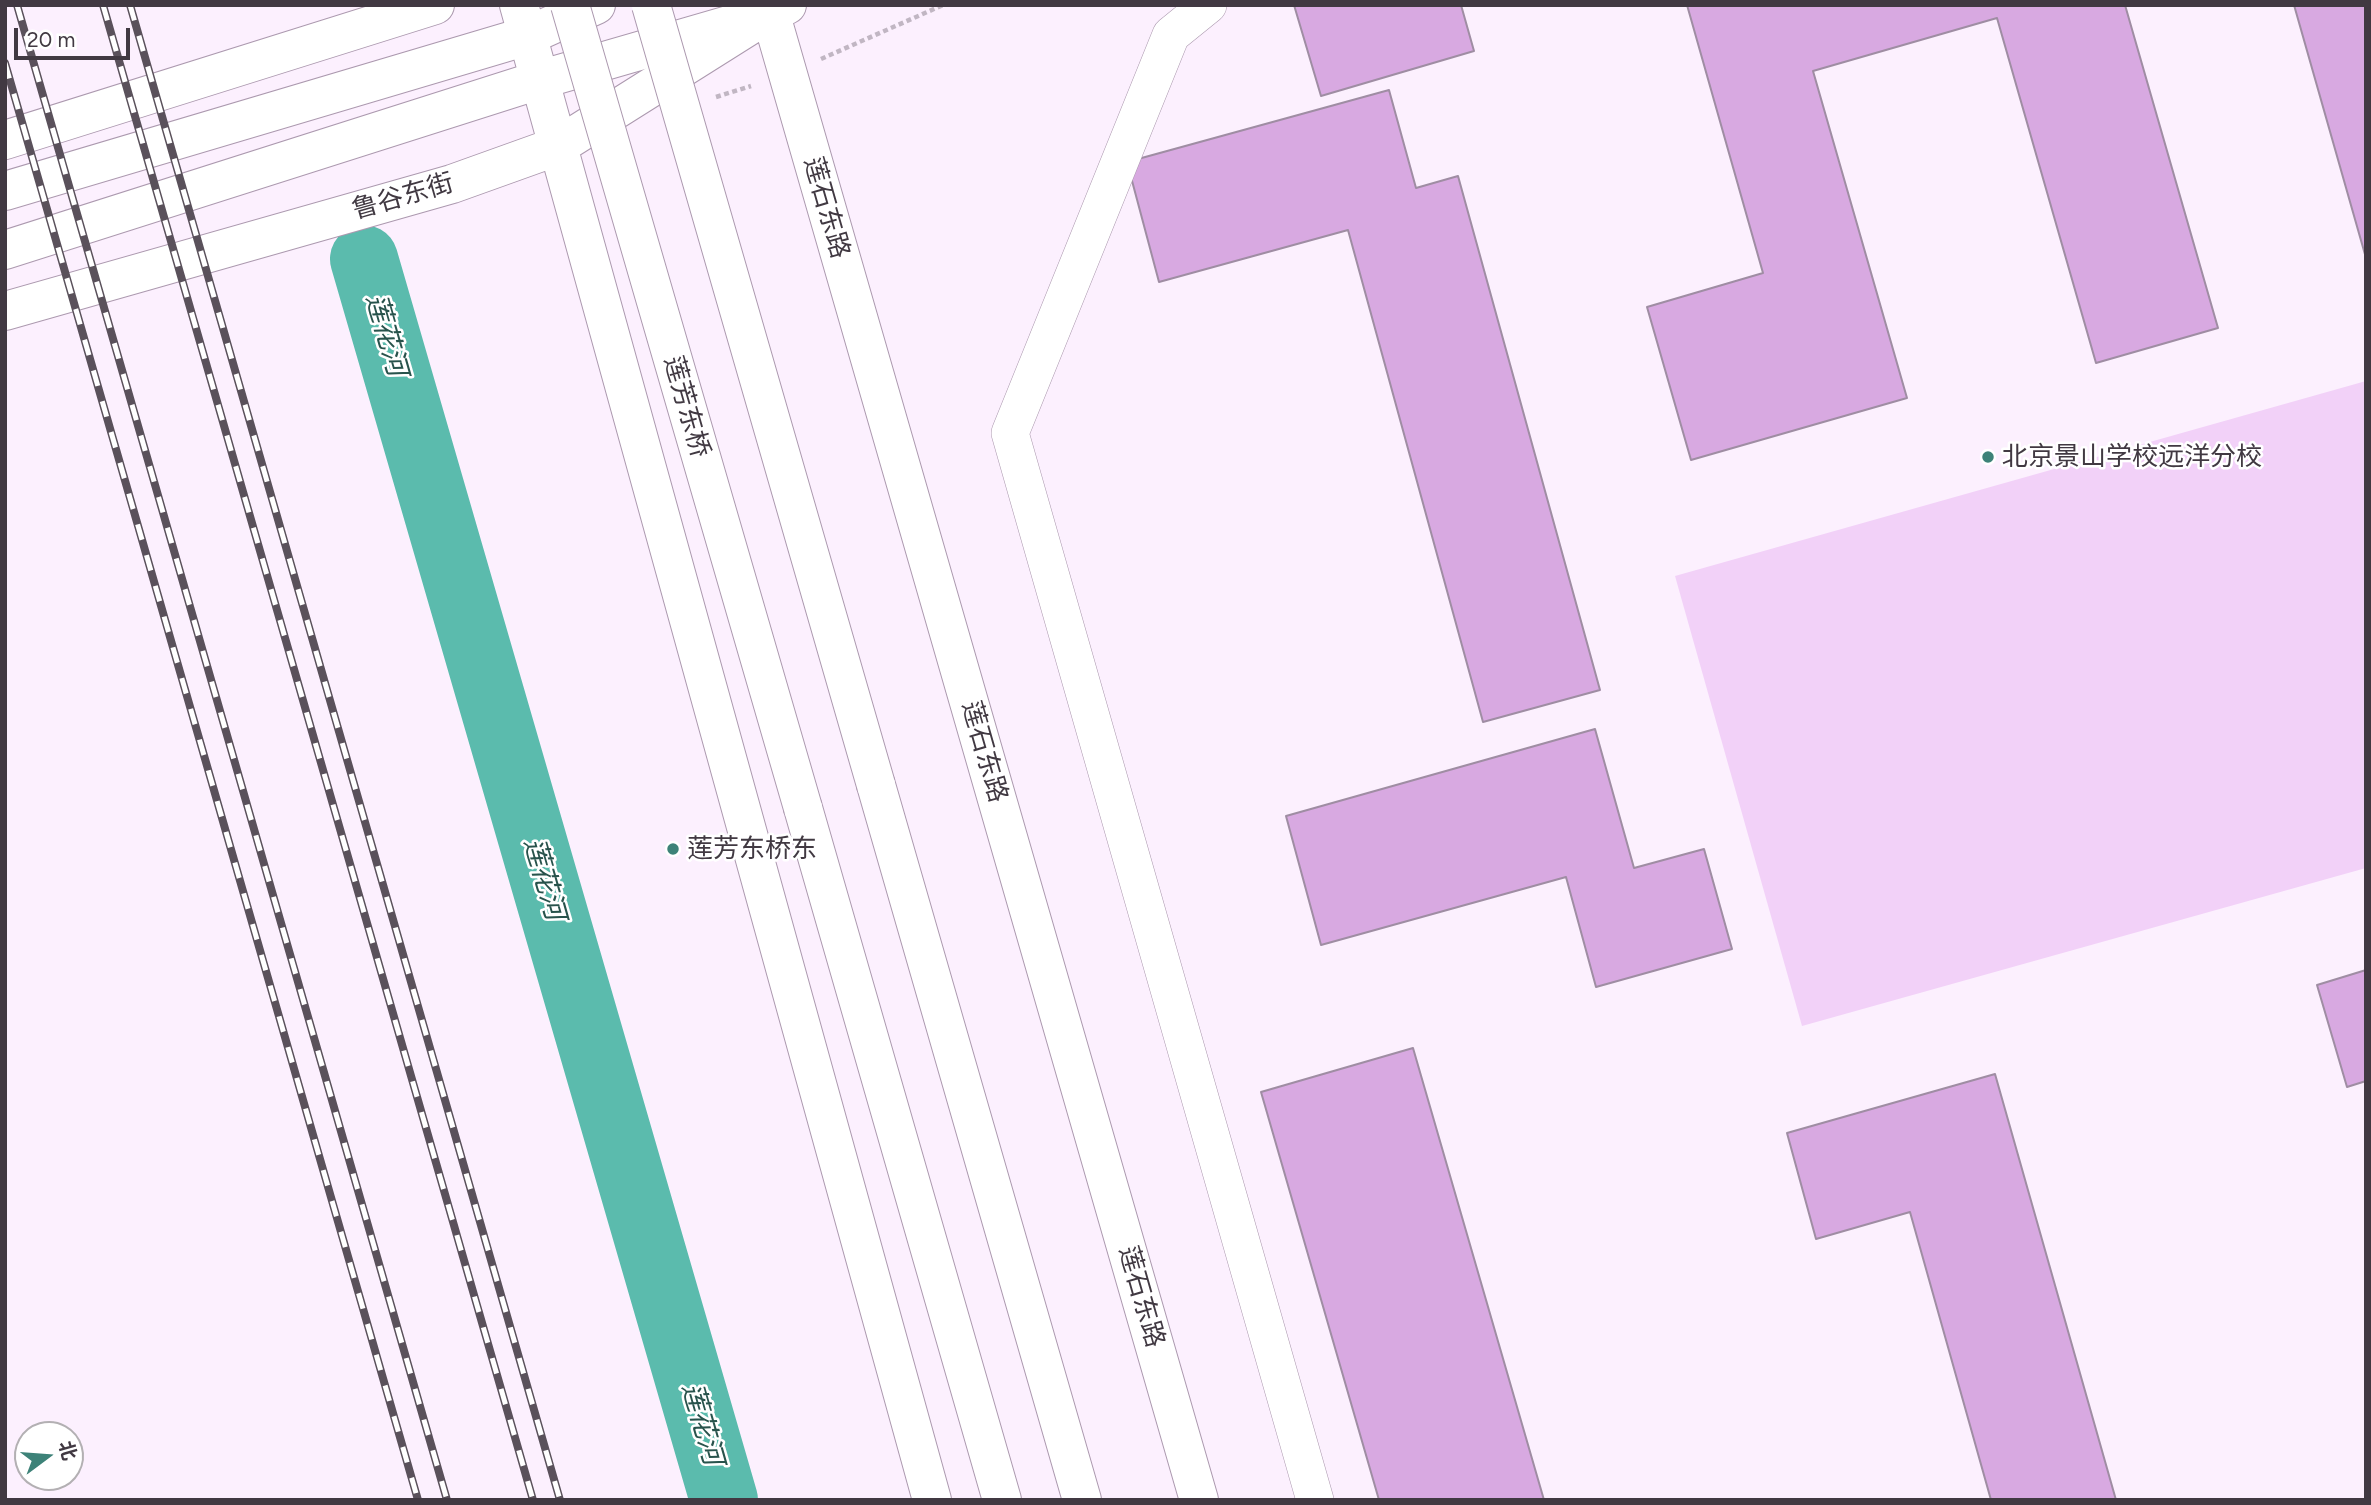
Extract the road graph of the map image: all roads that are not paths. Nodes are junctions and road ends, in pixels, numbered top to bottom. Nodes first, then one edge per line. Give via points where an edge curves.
1 (435, 5) edge
2 (570, 5) edge
3 (596, 5) edge
4 (651, 5) edge
5 (1208, 5) edge
6 (775, 8) edge
7 (523, 21) edge
8 (539, 80) junction
9 (5, 140) edge
10 (558, 146) junction
11 (5, 191) edge
12 (5, 250) edge
13 (5, 311) edge
14 (932, 1500) edge
15 (1002, 1500) edge
16 (1083, 1500) edge
17 (1199, 1500) edge
18 (1315, 1500) edge

1 - 9 main road
2 - 15 main road, 莲芳东桥, bridge
3 - 7 main road
4 - 16 main road, bridge
5 - 18 street via 1171,35 1010,433
6 - 8 main road
6 - 10 main road, 鲁谷东街
6 - 17 main road, 莲石东路
7 - 8 main road
7 - 11 main road
8 - 10 main road
8 - 12 main road
10 - 13 main road, 鲁谷东街 via 452,184
10 - 14 main road

